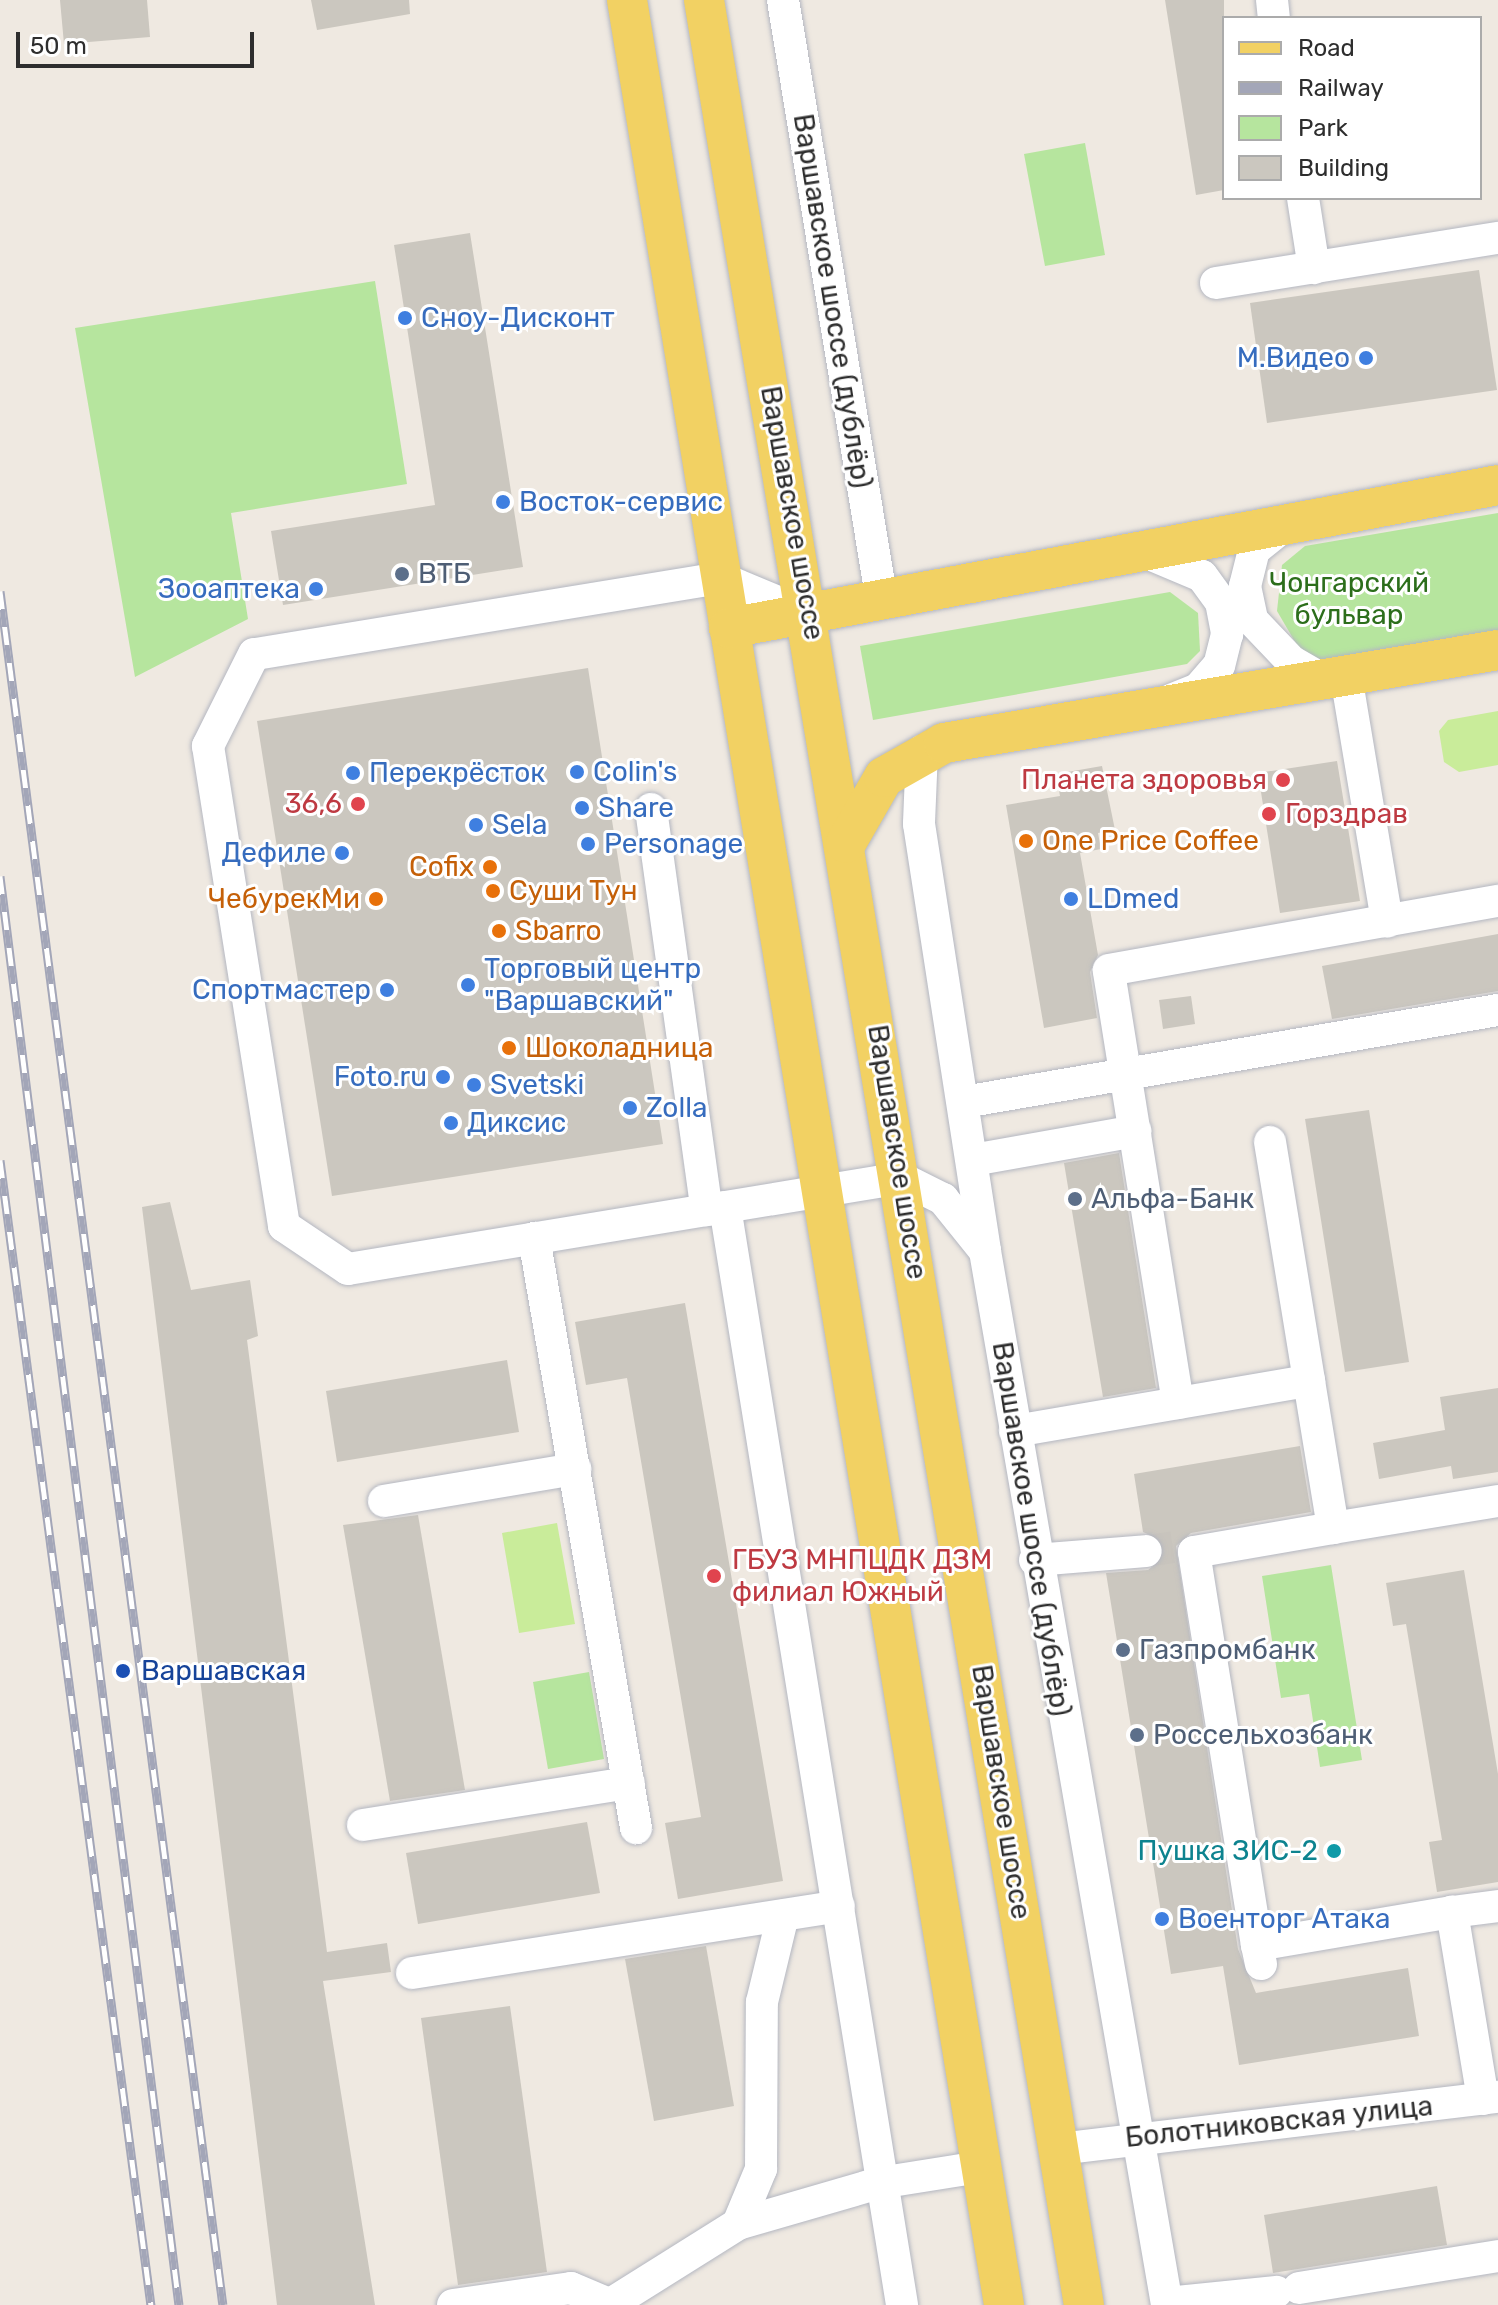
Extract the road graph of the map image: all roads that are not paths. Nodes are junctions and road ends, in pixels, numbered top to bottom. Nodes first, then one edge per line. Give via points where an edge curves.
1 (627, 0) edge
2 (704, 0) edge
3 (783, 0) edge
4 (1303, 200) edge
5 (1498, 238) edge
6 (1314, 268) junction
7 (1216, 283) dead end
8 (1498, 485) edge
9 (1295, 519) junction
10 (1138, 549) junction
11 (720, 578) junction
12 (882, 602) junction
13 (809, 615) junction
14 (729, 628) junction
15 (1498, 650) edge
16 (1335, 678) junction
17 (1168, 702) junction
18 (922, 751) junction
19 (651, 809) dead end
20 (846, 843) junction
21 (1498, 901) edge
22 (1387, 922) junction
23 (1498, 1010) edge
24 (1126, 1074) junction
25 (964, 1102) junction
26 (1135, 1131) junction
27 (1270, 1142) dead end
28 (973, 1160) junction
29 (901, 1178) junction
30 (825, 1191) junction
31 (716, 1209) junction
32 (534, 1238) junction
33 (985, 1251) junction
34 (1309, 1381) junction
35 (1178, 1403) junction
36 (1015, 1431) junction
37 (575, 1469) junction
38 (384, 1501) dead end
39 (1498, 1501) edge
40 (1333, 1528) junction
41 (1171, 1550) junction
42 (1035, 1560) junction
43 (629, 1783) junction
44 (363, 1825) dead end
45 (636, 1828) dead end
46 (839, 1906) junction
47 (1498, 1906) edge
48 (1452, 1912) junction
49 (783, 1915) junction
50 (412, 1973) dead end
51 (1490, 2098) edge
52 (1139, 2137) junction
53 (1059, 2149) junction
54 (980, 2167) junction
55 (879, 2183) junction
56 (738, 2224) junction
57 (1498, 2256) edge
58 (609, 2304) edge
59 (1167, 2304) edge
60 (453, 2305) edge
61 (902, 2305) edge
62 (1004, 2305) edge
63 (1084, 2305) edge

1 - 11 main road
2 - 13 main road, Варшавское шоссе
3 - 12 street, Варшавское шоссе (дублёр)
4 - 6 street
5 - 6 street
6 - 7 street
8 - 9 main road
9 - 10 main road
9 - 16 street via 1254,550 1245,586 1252,620 1268,641
10 - 12 main road
10 - 17 street via 1202,576 1223,612 1227,634 1219,665 1198,689
11 - 13 street
11 - 14 main road
11 - 32 street via 254,654 208,746 284,1226 348,1269
12 - 13 main road
13 - 14 main road
13 - 20 main road, Варшавское шоссе
14 - 30 main road
15 - 16 main road
16 - 17 main road
16 - 22 street
17 - 18 main road
18 - 20 main road via 884,777
18 - 25 street, Варшавское шоссе (дублёр) via 919,824
19 - 31 street
20 - 29 main road, Варшавское шоссе
21 - 22 street
22 - 24 street via 1109,970
23 - 24 street
24 - 25 street
24 - 26 street
25 - 28 street, Варшавское шоссе (дублёр)
26 - 28 street
26 - 35 street
27 - 34 street
28 - 33 street, Варшавское шоссе (дублёр)
29 - 30 street
29 - 33 street via 943,1199
29 - 53 main road, Варшавское шоссе
30 - 31 street
30 - 54 main road
31 - 32 street
31 - 46 street
32 - 37 street
33 - 36 street, Варшавское шоссе (дублёр)
34 - 35 street
34 - 40 street
35 - 36 street
36 - 42 street, Варшавское шоссе (дублёр)
37 - 38 street
37 - 43 street
39 - 40 street
40 - 41 street
41 - 42 street
41 - 48 street via 1254,1956
42 - 52 street, Варшавское шоссе (дублёр)
43 - 44 street
43 - 45 street
46 - 49 street
46 - 55 street
47 - 48 street
48 - 51 street
49 - 50 street
49 - 56 street via 762,2002 761,2169
51 - 52 street, Болотниковская улица
52 - 53 street, Болотниковская улица
52 - 59 street, Варшавское шоссе (дублёр)
53 - 63 main road, Варшавское шоссе
54 - 55 street
54 - 62 main road
55 - 56 street
55 - 61 street
56 - 58 street
57 - 59 street
58 - 60 street via 571,2288

